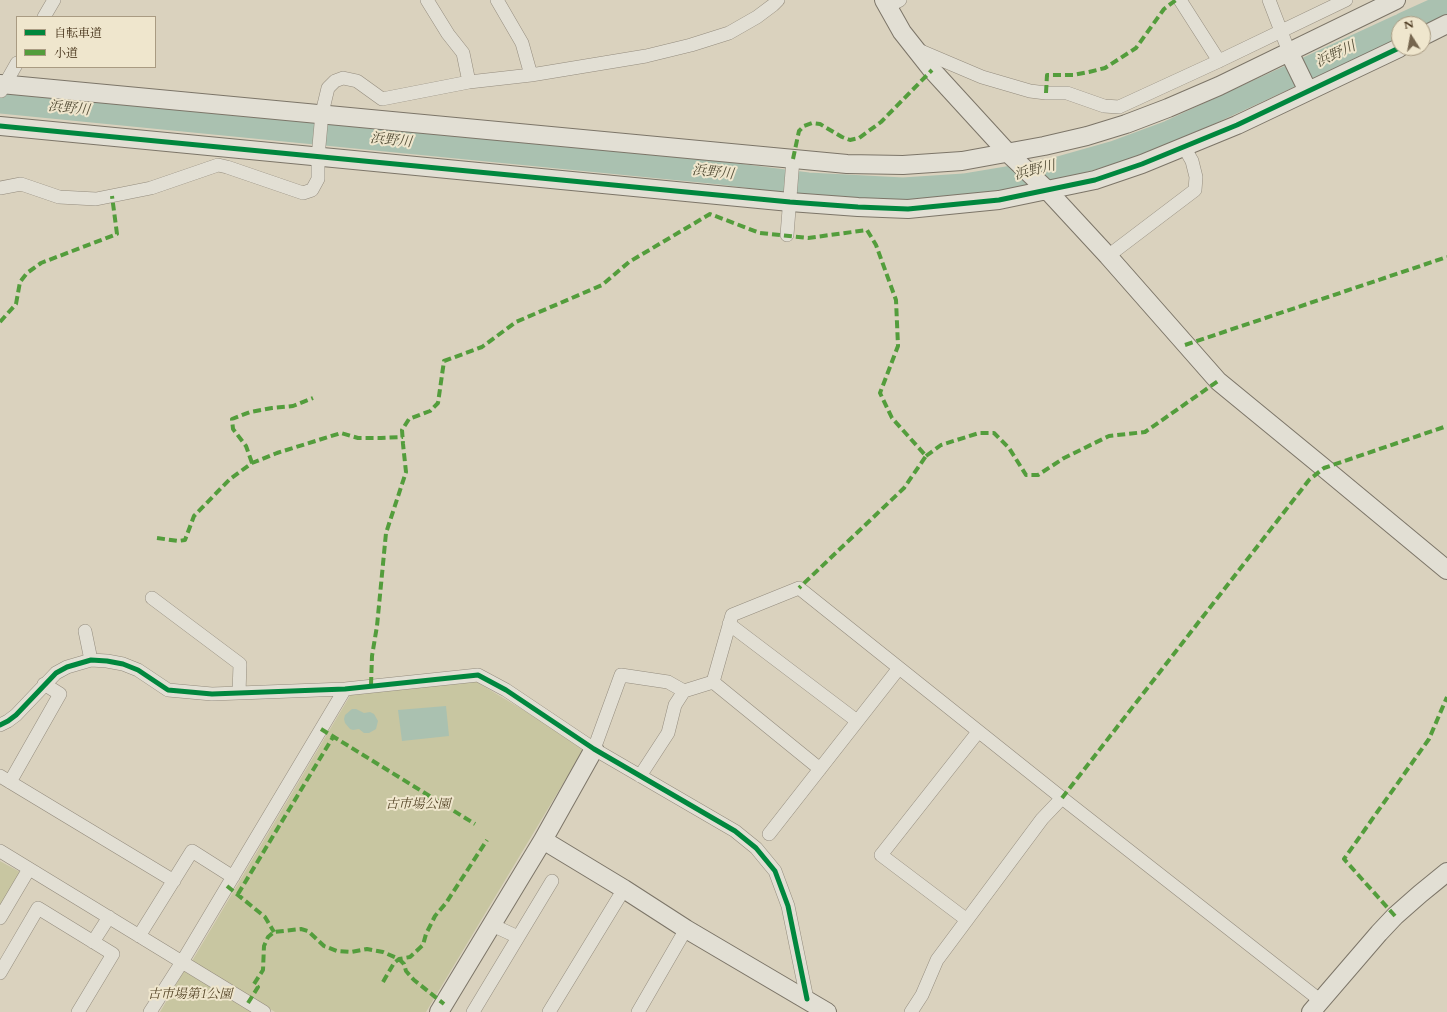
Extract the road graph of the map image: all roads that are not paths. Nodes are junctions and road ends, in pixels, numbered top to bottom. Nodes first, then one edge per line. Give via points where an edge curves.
1 (54, 0) edge
2 (427, 0) edge
3 (497, 0) edge
4 (778, 0) edge
5 (1180, 0) edge
6 (1269, 0) edge
7 (1346, 0) edge
8 (1396, 0) edge
9 (890, 2) edge
10 (45, 16) edge
11 (1447, 24) edge
12 (1280, 32) junction
13 (1431, 32) edge
14 (914, 48) junction
15 (1289, 52) junction
16 (1391, 52) edge
17 (1219, 61) junction
18 (16, 65) edge
19 (531, 75) junction
20 (468, 82) junction
21 (2, 87) edge
22 (1308, 91) junction
23 (1119, 107) junction
24 (322, 113) junction
25 (1126, 124) junction
26 (0, 126) edge
27 (1184, 147) junction
28 (1008, 153) junction
29 (318, 157) junction
30 (792, 159) junction
31 (0, 188) edge
32 (1047, 190) junction
33 (790, 202) junction
34 (787, 235) dead end
35 (1108, 256) junction
36 (1447, 570) edge
37 (152, 598) dead end
38 (729, 624) junction
39 (85, 631) dead end
40 (91, 660) junction
41 (899, 668) junction
42 (713, 682) junction
43 (44, 684) junction
44 (345, 689) junction
45 (684, 691) junction
46 (239, 693) junction
47 (857, 721) junction
48 (0, 725) edge
49 (978, 732) junction
50 (594, 749) junction
51 (820, 769) junction
52 (640, 776) junction
53 (5, 779) edge
54 (1062, 798) junction
55 (769, 834) dead end
56 (543, 840) junction
57 (0, 851) edge
58 (29, 869) junction
59 (1447, 872) edge
60 (233, 876) junction
61 (174, 881) junction
62 (552, 881) dead end
63 (624, 889) junction
64 (109, 917) junction
65 (0, 918) edge
66 (967, 920) junction
67 (492, 925) junction
68 (686, 929) junction
69 (139, 936) junction
70 (518, 937) junction
71 (93, 942) junction
72 (182, 962) junction
73 (0, 973) edge
74 (807, 999) junction
75 (1316, 1006) edge
76 (78, 1012) edge
77 (150, 1012) edge
78 (264, 1012) edge
79 (439, 1012) edge
80 (473, 1012) edge
81 (548, 1012) edge
82 (638, 1012) edge
83 (827, 1012) edge
84 (911, 1012) edge

1 - 10 street
2 - 20 street via 463,53
3 - 19 street via 522,42
4 - 19 street via 757,17 729,33 691,45 646,56
5 - 17 street
6 - 12 street
7 - 12 street
8 - 15 street
9 - 14 street via 902,32
11 - 13 street
12 - 15 street
12 - 17 street
14 - 23 street via 982,77 1030,92 1067,93 1104,106
14 - 28 street
15 - 22 street
15 - 25 street via 1212,89
16 - 22 street
17 - 23 street
18 - 21 street
19 - 20 street
20 - 24 street via 382,99 356,81 343,78 328,88
21 - 24 street
22 - 27 street
23 - 25 street
24 - 29 street
24 - 30 street
25 - 28 street via 1087,136
26 - 29 street
27 - 32 street via 1095,180
27 - 35 street via 1192,161 1196,177 1195,190
28 - 30 street via 962,161 902,164 847,164
28 - 32 street
29 - 31 street via 318,179 312,190 303,193 218,165 151,188 96,199 59,197 21,184
29 - 33 street
30 - 33 street
32 - 33 street via 999,200 908,208
32 - 35 street
33 - 34 street
35 - 36 street via 1218,381
37 - 46 street via 240,664
38 - 41 street via 732,615 799,588
38 - 42 street
38 - 47 street
39 - 40 street
40 - 43 street via 61,670
40 - 46 street via 123,664 138,670 168,690 212,694
41 - 47 street
41 - 49 street
42 - 45 street
42 - 51 street
43 - 48 street via 16,715
43 - 53 street via 60,694
44 - 46 street
44 - 50 street via 478,675 506,690
44 - 60 street
45 - 50 street via 668,682 621,675
45 - 52 street via 675,705 668,733
47 - 51 street
49 - 54 street
49 - 66 street via 881,855
50 - 52 street
50 - 56 street
51 - 55 street
52 - 74 street via 735,831 756,848 775,870 788,906
53 - 61 street
54 - 66 street via 1042,818
54 - 75 street
56 - 63 street
56 - 67 street
57 - 58 street
58 - 64 street
58 - 65 street
59 - 75 street via 1395,916
60 - 61 street via 192,852
60 - 72 street
61 - 69 street
62 - 70 street
63 - 68 street
63 - 81 street
64 - 69 street
64 - 71 street
66 - 84 street via 937,960 922,995
67 - 70 street
67 - 79 street
68 - 74 street
68 - 82 street
69 - 72 street
70 - 80 street
71 - 73 street via 38,908
71 - 76 street via 113,954
72 - 77 street
72 - 78 street
74 - 83 street

